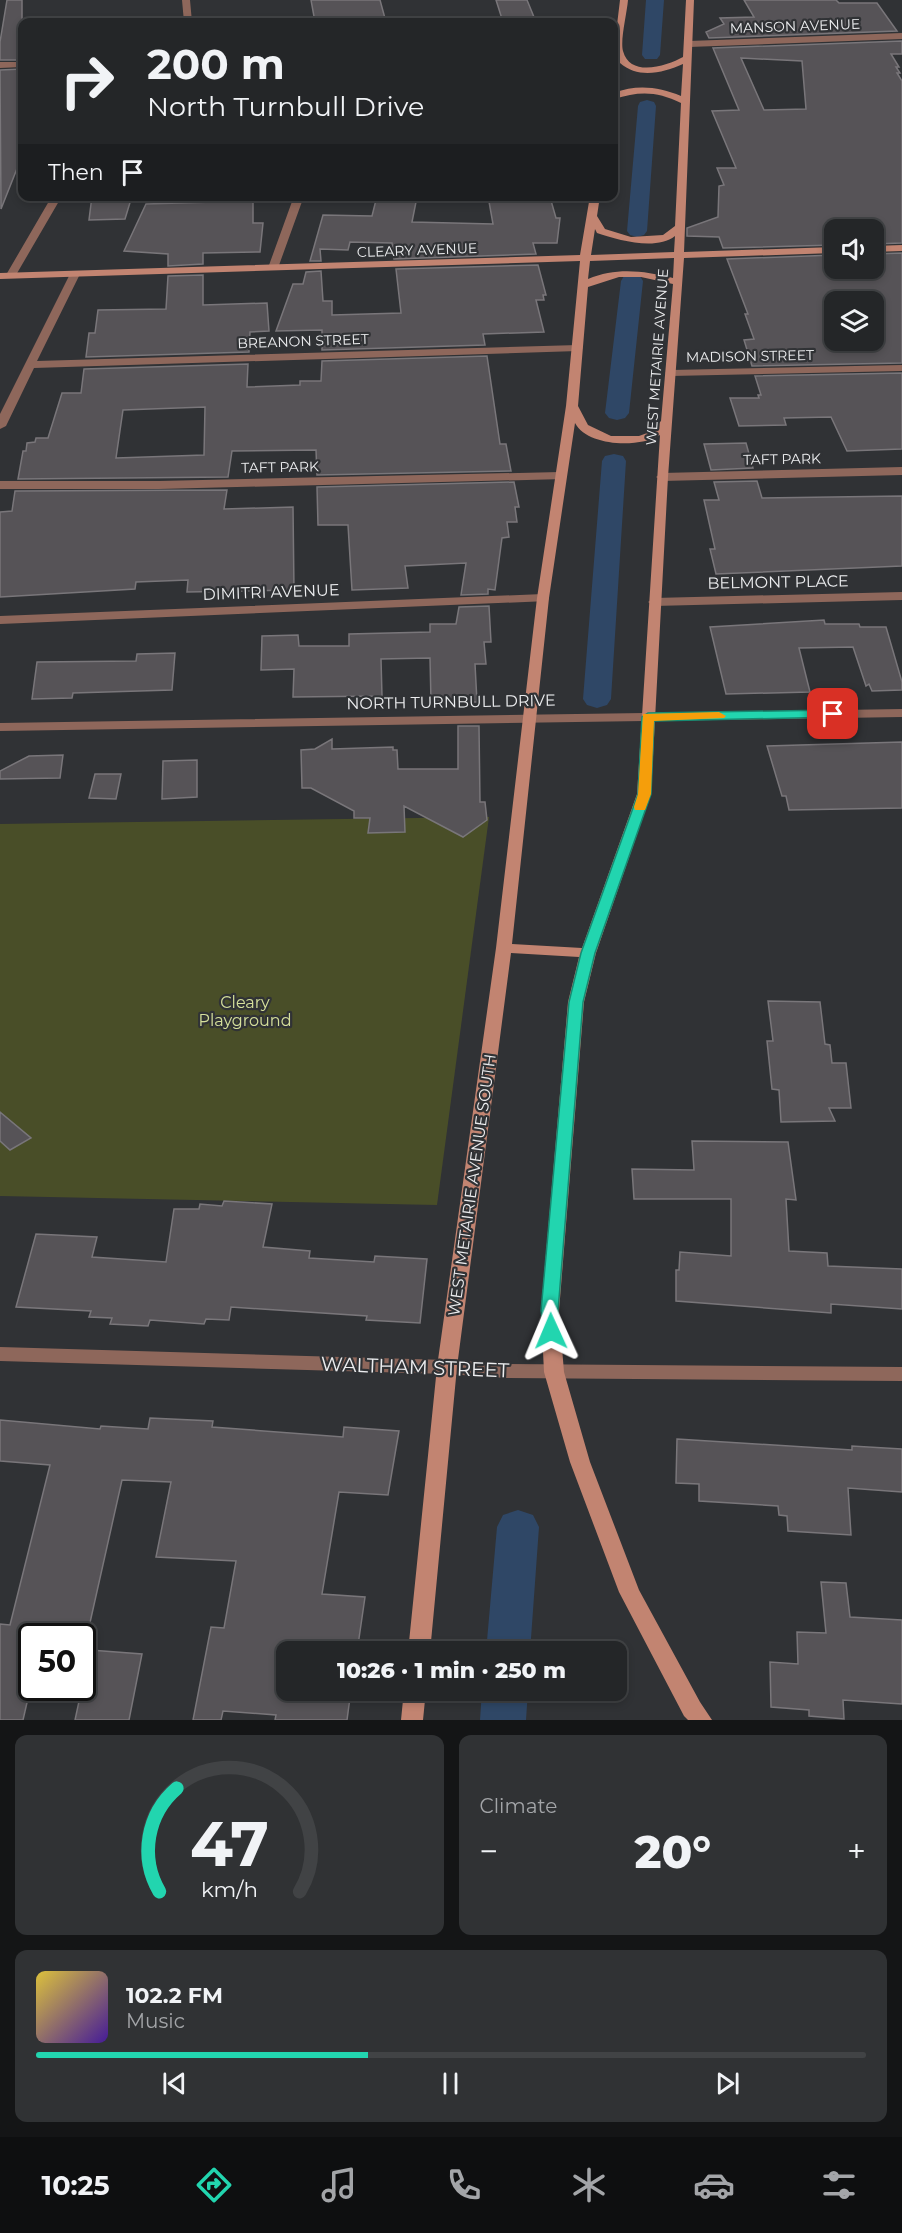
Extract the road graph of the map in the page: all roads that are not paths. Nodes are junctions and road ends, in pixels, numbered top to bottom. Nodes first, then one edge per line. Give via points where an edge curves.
1 (186, 0) edge
2 (624, 0) edge
3 (690, 0) edge
4 (188, 18) edge
5 (902, 36) edge
6 (618, 39) edge
7 (689, 44) junction
8 (618, 48) edge
9 (688, 58) junction
10 (0, 65) edge
11 (18, 65) edge
12 (618, 94) edge
13 (685, 100) junction
14 (54, 201) edge
15 (297, 201) edge
16 (594, 201) edge
17 (592, 216) junction
18 (680, 227) junction
19 (902, 248) edge
20 (884, 249) edge
21 (824, 250) edge
22 (680, 255) junction
23 (585, 258) junction
24 (273, 268) junction
25 (75, 274) junction
26 (6, 276) edge
27 (678, 282) junction
28 (583, 285) junction
29 (578, 348) junction
30 (30, 365) junction
31 (902, 368) edge
32 (671, 373) junction
33 (572, 406) junction
34 (668, 420) junction
35 (0, 426) edge
36 (902, 471) edge
37 (560, 476) junction
38 (662, 477) junction
39 (0, 485) edge
40 (902, 596) edge
41 (543, 598) junction
42 (654, 602) junction
43 (0, 620) edge
44 (902, 713) edge
45 (648, 717) junction
46 (531, 719) junction
47 (0, 727) edge
48 (504, 948) junction
49 (588, 953) junction
50 (0, 1354) edge
51 (447, 1367) junction
52 (554, 1372) junction
53 (902, 1374) edge
54 (420, 1641) edge
55 (414, 1701) edge
56 (412, 1720) edge
57 (701, 1720) edge

1 - 4 street
2 - 6 main road
3 - 7 main road, WEST METAIRIE AVENUE
5 - 7 street, MANSON AVENUE
7 - 9 main road, WEST METAIRIE AVENUE
8 - 9 main road via 625,63 654,71
9 - 13 main road, WEST METAIRIE AVENUE
10 - 11 street
12 - 13 main road via 643,89
13 - 18 main road, WEST METAIRIE AVENUE
14 - 26 street
15 - 24 street
16 - 17 main road
17 - 18 main road via 601,231 630,240 666,238
17 - 23 main road
18 - 22 main road, WEST METAIRIE AVENUE
19 - 20 main road
21 - 22 main road, CLEARY AVENUE
22 - 23 main road, CLEARY AVENUE
22 - 27 main road, WEST METAIRIE AVENUE
23 - 24 main road, CLEARY AVENUE
23 - 28 main road
24 - 25 main road, CLEARY AVENUE
25 - 26 main road, CLEARY AVENUE
25 - 30 street
27 - 28 main road via 626,273
27 - 32 main road, WEST METAIRIE AVENUE
28 - 29 main road
29 - 30 street, BREANON STREET
29 - 33 main road
30 - 35 street
31 - 32 street, MADISON STREET
32 - 34 main road, WEST METAIRIE AVENUE
33 - 34 main road via 583,427 609,439 641,441
33 - 37 main road
34 - 38 main road, WEST METAIRIE AVENUE
36 - 38 street, TAFT PARK
37 - 39 street, TAFT PARK
37 - 41 main road
38 - 42 main road, WEST METAIRIE AVENUE
40 - 42 street, BELMONT PLACE
41 - 43 street, DIMITRI AVENUE
41 - 46 main road
42 - 45 main road, WEST METAIRIE AVENUE
44 - 45 street, NORTH TURNBULL DRIVE
45 - 46 street, NORTH TURNBULL DRIVE
45 - 49 main road, WEST METAIRIE AVENUE via 644,794
46 - 47 street, NORTH TURNBULL DRIVE
46 - 48 main road, WEST METAIRIE AVENUE SOUTH
48 - 49 main road
48 - 51 main road, WEST METAIRIE AVENUE SOUTH
49 - 52 main road, WEST METAIRIE AVENUE via 576,1002 551,1299
50 - 51 street, WALTHAM STREET
51 - 52 street, WALTHAM STREET
51 - 54 main road, WEST METAIRIE AVENUE SOUTH
52 - 53 street, WALTHAM STREET
52 - 57 main road, WEST METAIRIE AVENUE via 580,1462 629,1592
55 - 56 main road

